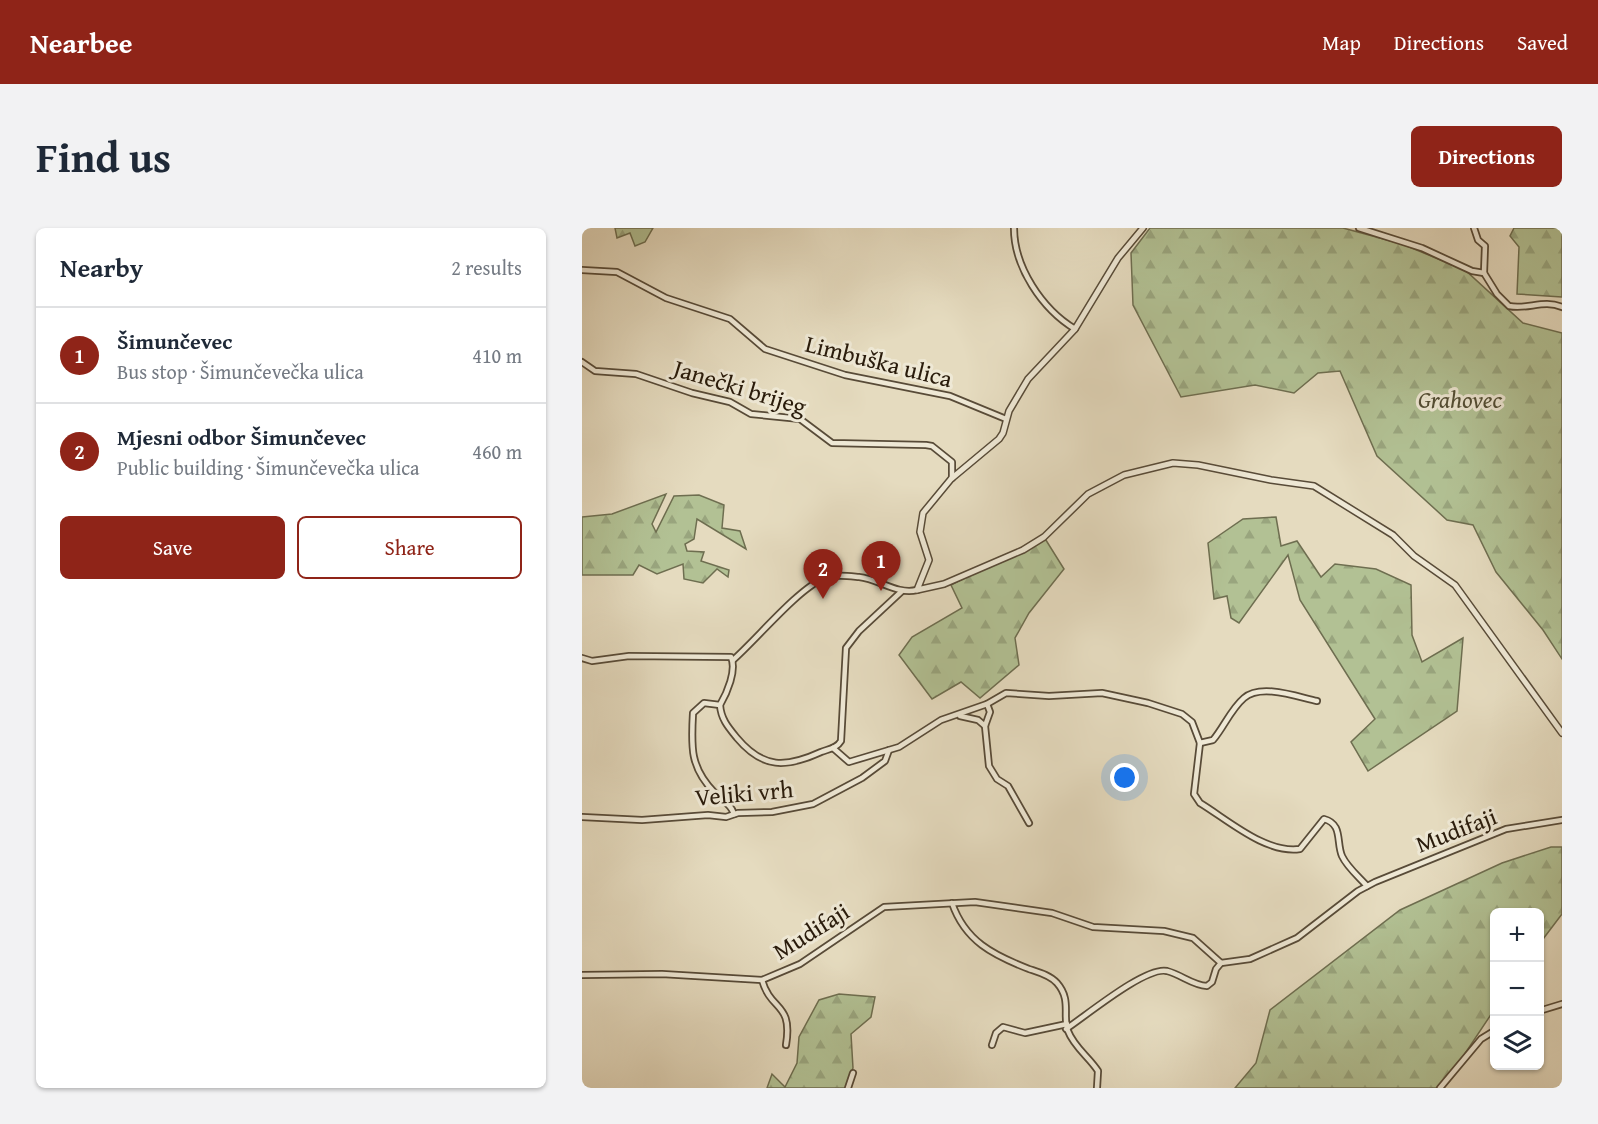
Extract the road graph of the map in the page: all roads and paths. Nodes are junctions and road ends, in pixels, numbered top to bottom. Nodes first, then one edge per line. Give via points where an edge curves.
1 (1014, 228) edge
2 (1143, 228) edge
3 (1359, 228) edge
4 (1474, 228) edge
5 (582, 270) edge
6 (1484, 273) junction
7 (1562, 308) edge
8 (1075, 329) junction
9 (582, 362) edge
10 (1006, 419) junction
11 (952, 462) junction
12 (969, 464) junction
13 (951, 479) junction
14 (917, 590) junction
15 (902, 591) junction
16 (582, 658) edge
17 (733, 660) junction
18 (1317, 701) dead end
19 (987, 704) junction
20 (720, 705) junction
21 (958, 716) junction
22 (985, 726) junction
23 (1562, 732) edge
24 (1200, 742) junction
25 (833, 748) junction
26 (889, 750) junction
27 (734, 814) junction
28 (582, 817) edge
29 (1562, 820) edge
30 (1029, 823) dead end
31 (1367, 886) junction
32 (952, 903) junction
33 (1221, 963) junction
34 (582, 975) edge
35 (762, 980) junction
36 (1562, 1004) edge
37 (1544, 1009) edge
38 (1067, 1027) junction
39 (1490, 1033) edge
40 (786, 1045) dead end
41 (992, 1045) dead end
42 (852, 1073) dead end
43 (848, 1088) edge
44 (1097, 1088) edge
45 (1440, 1088) edge

1 - 8 street via 1018,258 1028,281 1061,320
2 - 8 street via 1118,258
3 - 6 street
4 - 6 street via 1485,246
5 - 10 street, Limbuška ulica via 617,272 666,298 730,319 765,349 845,375 950,396
6 - 7 street via 1509,306 1547,303
8 - 10 street via 1028,379
9 - 11 street, Janečki brijeg via 596,371 636,374 730,402 751,414 800,419 832,443 926,445
10 - 12 street via 1004,433
11 - 12 street, Janečki brijeg
11 - 13 street
12 - 13 street
13 - 14 street via 920,522 929,560
14 - 15 street
14 - 23 street via 944,584 1023,550 1044,537 1088,494 1133,472 1173,463 1314,486 1386,531 1455,585
15 - 17 street via 866,578 822,579
15 - 25 street via 858,631 846,648 844,724 841,741
16 - 17 street via 592,661 629,656 725,656
17 - 20 street via 728,691
18 - 24 street via 1273,693 1251,694 1238,705 1213,740
19 - 21 street
19 - 22 street via 990,712
19 - 24 street via 1006,693 1102,693 1182,714 1192,722
20 - 25 street via 724,723 749,752 767,762 804,760
20 - 27 street via 704,703 693,713 691,744 696,771 731,806
21 - 22 street via 978,720
21 - 26 street via 941,720 906,744
22 - 30 street via 989,766 997,779 1008,786
24 - 31 street via 1194,794 1200,803 1266,843 1287,851 1300,849 1324,819 1329,820 1339,834 1342,855
25 - 26 street via 849,762
26 - 27 street, Veliki vrh via 885,760 818,803
27 - 28 street, Veliki vrh via 657,820
29 - 31 street, Mudifaji via 1506,829
31 - 33 street, Mudifaji via 1297,938 1250,959
32 - 33 street, Mudifaji via 1013,906 1052,913 1093,927 1164,931 1193,938
32 - 35 street, Mudifaji via 884,907 800,964
32 - 38 street via 965,930 978,945 1057,983 1066,1004
33 - 38 street via 1207,986 1155,970
34 - 35 street via 662,974
35 - 40 street, Mudifaji via 787,1018
36 - 37 street
38 - 41 street via 1024,1033 1003,1027
38 - 44 street via 1074,1043 1098,1071
39 - 45 street
42 - 43 street

